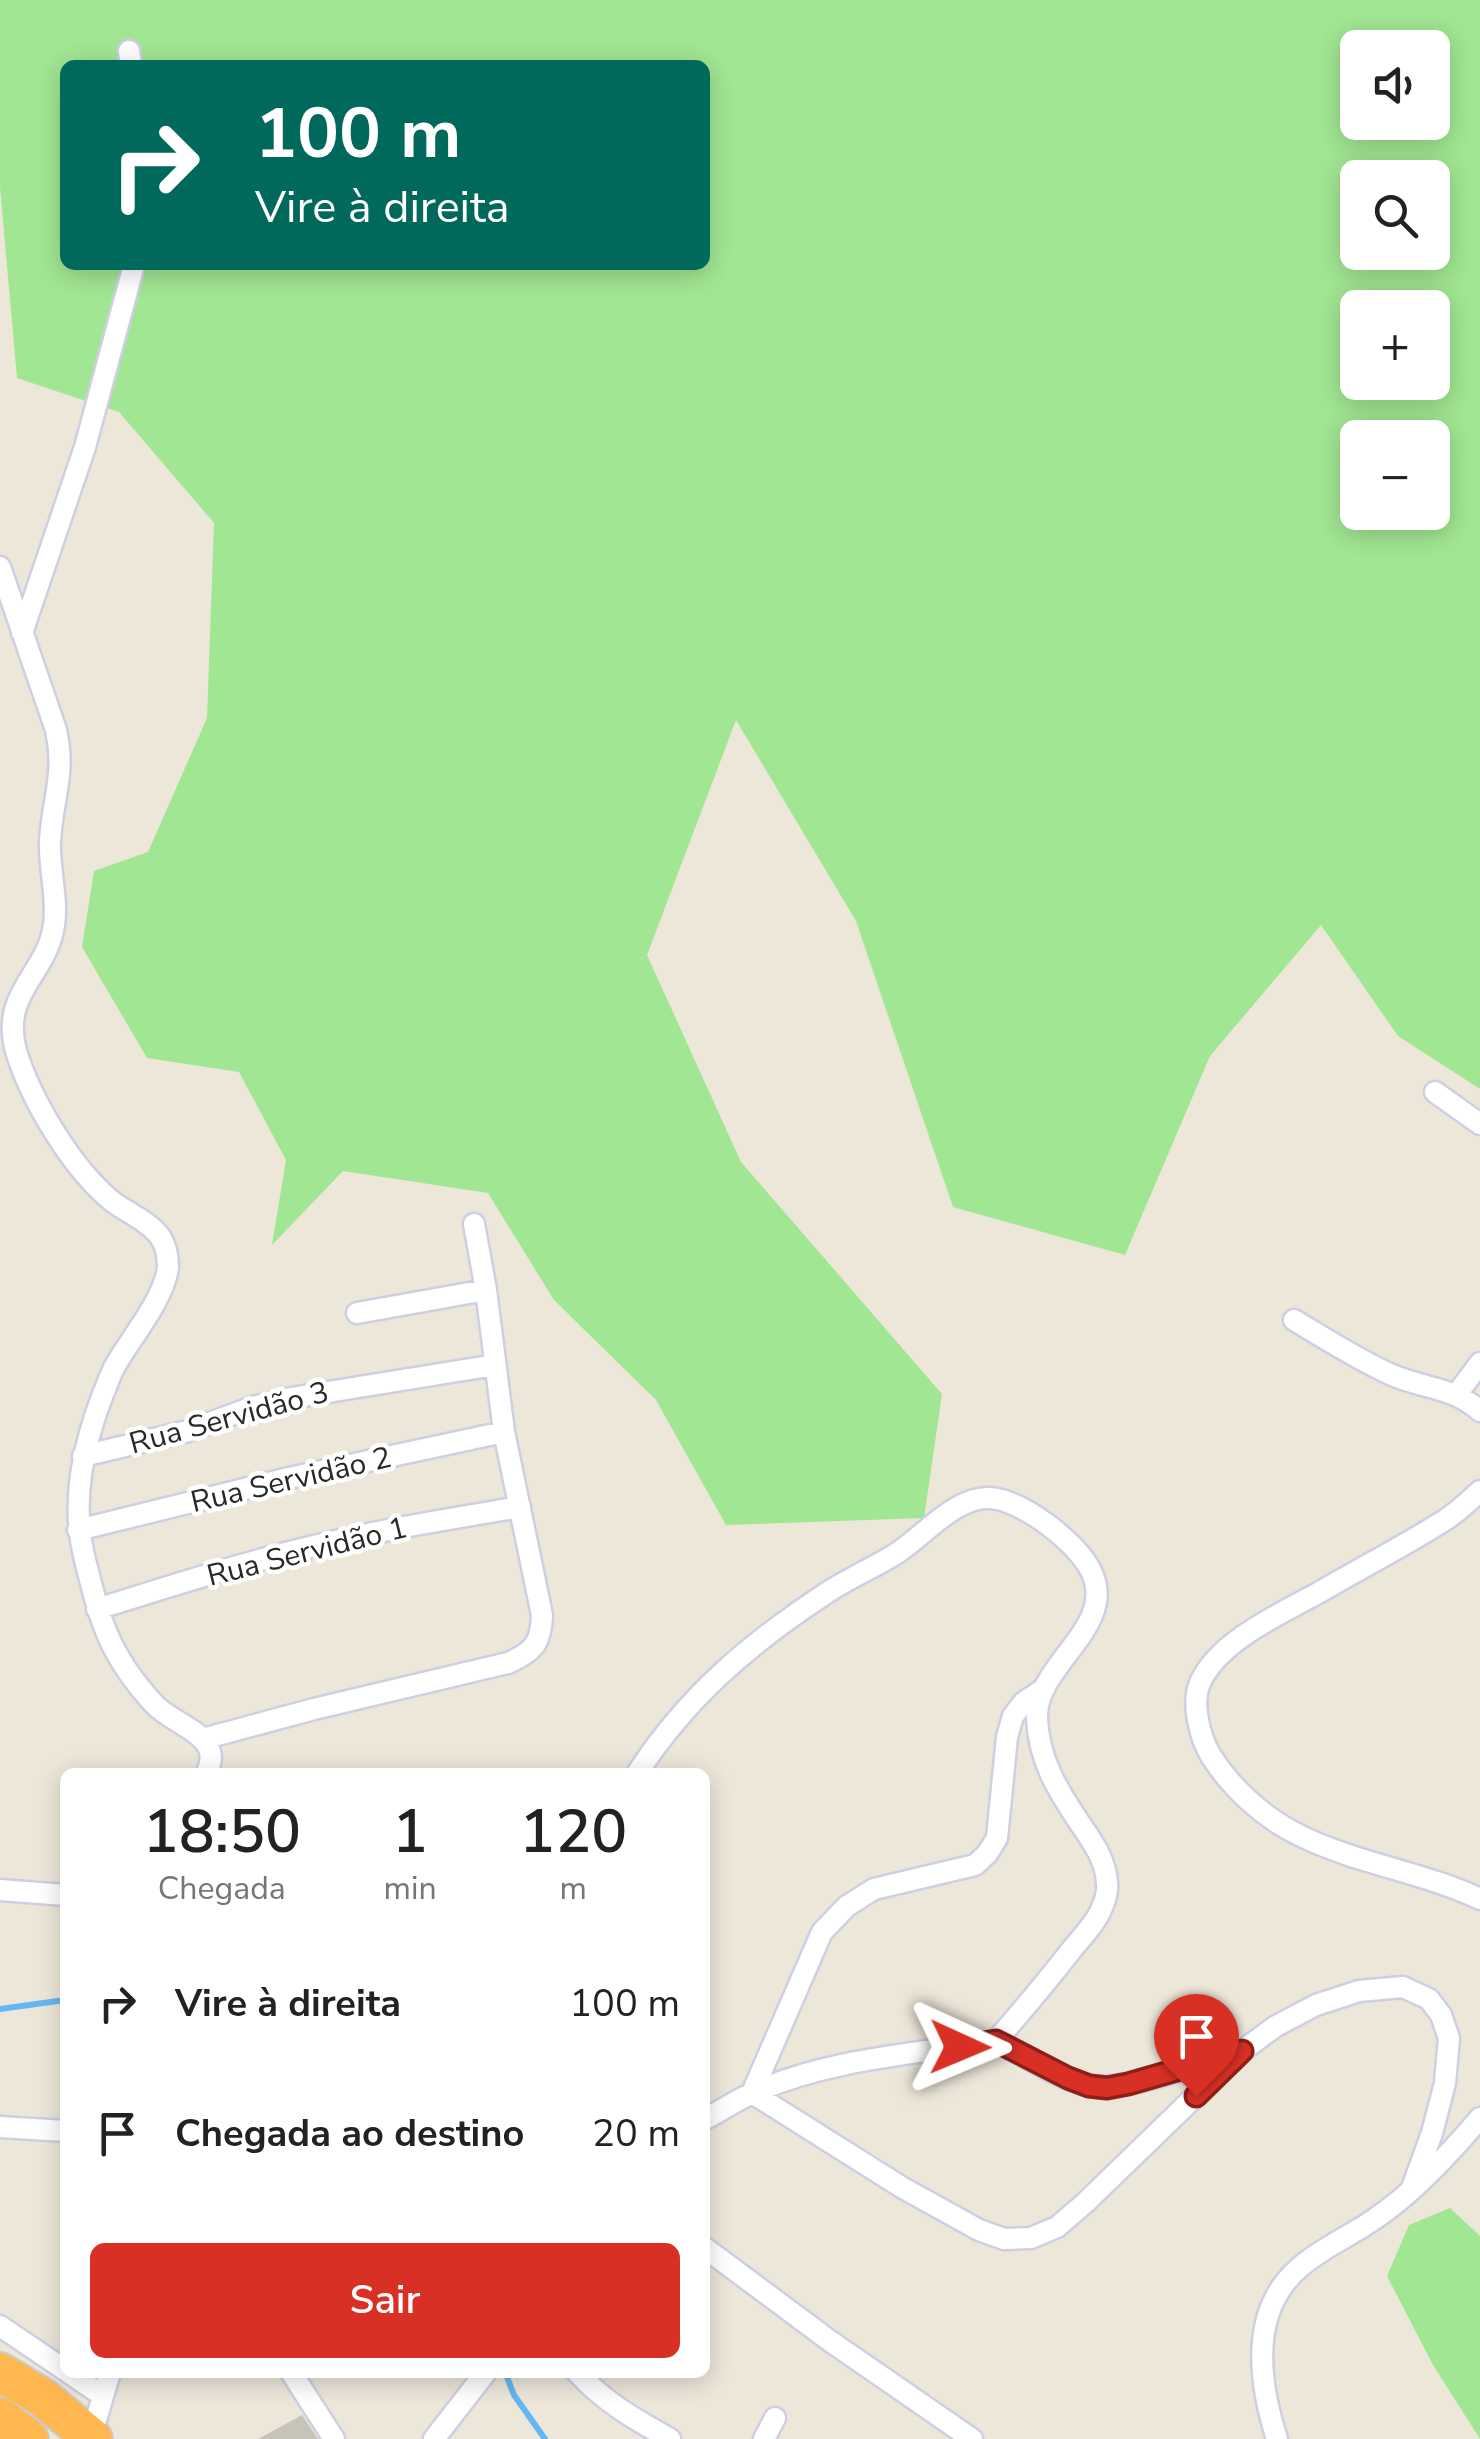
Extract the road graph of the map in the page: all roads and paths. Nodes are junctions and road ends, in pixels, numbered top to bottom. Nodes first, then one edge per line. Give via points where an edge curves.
1 (133, 270) edge
2 (0, 568) edge
3 (22, 633) junction
4 (1435, 1092) dead end
5 (1480, 1124) edge
6 (474, 1224) dead end
7 (486, 1290) junction
8 (357, 1313) dead end
9 (1294, 1320) dead end
10 (1480, 1364) edge
11 (495, 1366) junction
12 (1457, 1394) junction
13 (1480, 1412) edge
14 (504, 1432) junction
15 (83, 1456) junction
16 (1480, 1491) edge
17 (520, 1506) junction
18 (78, 1530) junction
19 (97, 1609) junction
20 (1042, 1690) junction
21 (203, 1739) junction
22 (209, 1768) edge
23 (641, 1768) edge
24 (0, 1890) edge
25 (60, 1894) edge
26 (1480, 1900) edge
27 (996, 2041) junction
28 (1242, 2051) junction
29 (752, 2093) junction
30 (710, 2116) edge
31 (1480, 2118) edge
32 (0, 2127) edge
33 (60, 2131) edge
34 (1412, 2188) junction
35 (710, 2252) edge
36 (0, 2326) edge
37 (60, 2366) edge
38 (0, 2372) edge
39 (77, 2378) edge
40 (108, 2378) edge
41 (296, 2378) edge
42 (481, 2378) edge
43 (582, 2378) edge
44 (104, 2396) junction
45 (0, 2416) edge
46 (774, 2418) dead end
47 (92, 2438) edge
48 (30, 2439) edge
49 (334, 2439) edge
50 (434, 2439) edge
51 (670, 2439) edge
52 (764, 2439) edge
53 (972, 2439) edge
54 (1277, 2439) edge

1 - 3 street via 85,446
2 - 3 street
3 - 15 street via 61,752 50,843 54,925 48,948 14,1004 16,1053 75,1163 148,1225 168,1254 162,1288 115,1366
4 - 5 street
6 - 7 street
7 - 8 street
7 - 11 street
9 - 12 street via 1391,1374
10 - 12 street
11 - 14 street
11 - 15 street, Rua Servidão 3 via 291,1398
12 - 13 street
14 - 17 street
14 - 18 street, Rua Servidão 2
15 - 18 street
16 - 26 street via 1450,1518 1249,1632 1199,1684 1197,1715 1204,1744 1224,1776 1260,1811 1299,1836
17 - 19 street, Rua Servidão 1 via 311,1547
17 - 21 street via 542,1616 542,1632 525,1656
18 - 19 street
19 - 21 street via 115,1654 138,1686 160,1711
20 - 23 street via 1090,1624 1097,1596 1092,1572 1070,1542 1020,1507 973,1500 754,1644 693,1700
20 - 27 street via 1036,1716 1052,1782 1093,1842 1108,1886 1100,1914
20 - 29 street via 1014,1716 996,1838 987,1854 976,1865 874,1889 846,1906 822,1932
21 - 22 street via 210,1748
24 - 25 street
27 - 28 street via 1068,2078 1107,2088
27 - 29 street via 854,2063
28 - 29 street via 1085,2203 1031,2238 1004,2240 980,2230
28 - 34 street via 1316,2004 1359,1991 1402,1987 1429,1999 1449,2038 1445,2084
29 - 30 street
31 - 34 street
32 - 33 street
34 - 54 street via 1298,2268 1277,2294 1264,2325 1262,2384
35 - 53 street
36 - 37 street
38 - 47 highway
39 - 44 street
40 - 44 street
41 - 49 street
42 - 50 street
43 - 51 street
44 - 47 street
45 - 48 highway
46 - 52 street

